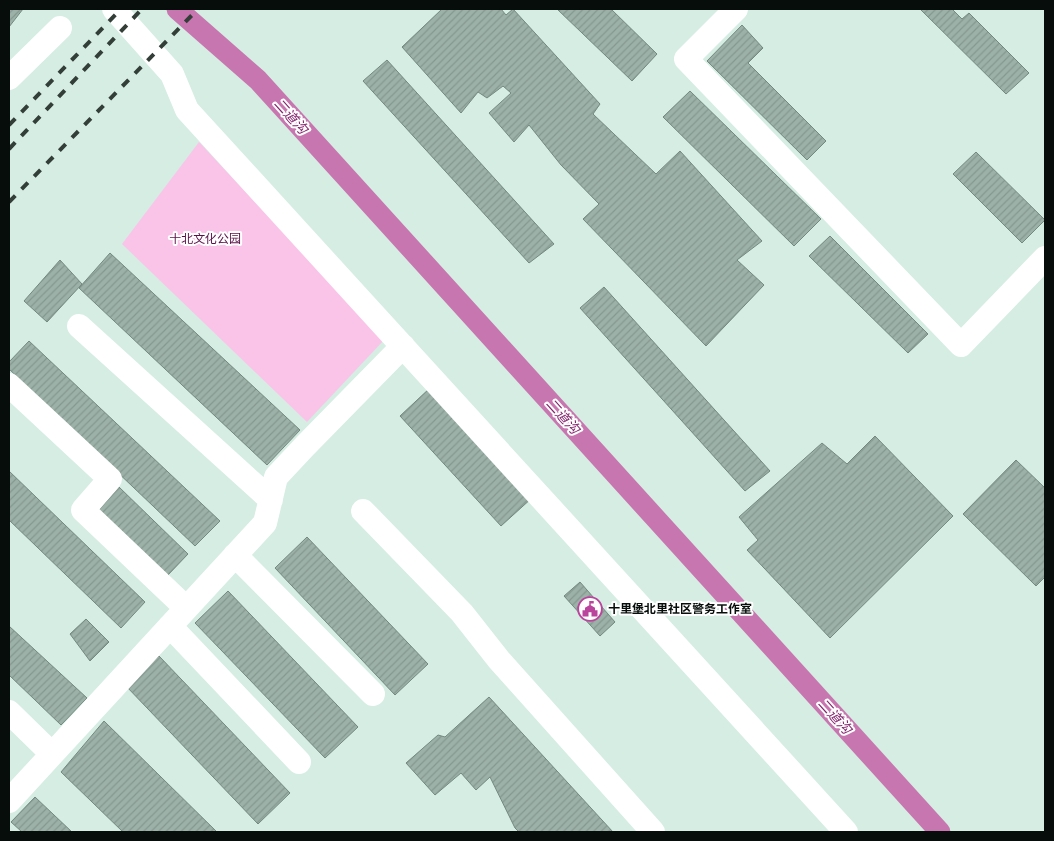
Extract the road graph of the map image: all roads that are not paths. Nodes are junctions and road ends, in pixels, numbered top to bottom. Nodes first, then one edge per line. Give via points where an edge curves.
1 (114, 9) edge
2 (736, 9) edge
3 (60, 28) dead end
4 (9, 78) edge
5 (1045, 258) edge
6 (79, 326) dead end
7 (403, 346) junction
8 (9, 385) edge
9 (271, 500) junction
10 (363, 511) dead end
11 (235, 555) junction
12 (186, 608) junction
13 (170, 626) junction
14 (373, 694) dead end
15 (9, 712) edge
16 (52, 754) junction
17 (298, 762) dead end
18 (9, 801) edge
19 (653, 832) edge
20 (846, 832) edge

1 - 7 street via 172,74 187,110
2 - 5 street via 686,59 961,345
3 - 4 street
6 - 9 street
7 - 9 street via 276,477
7 - 20 street
8 - 12 street via 110,479 84,510
9 - 11 street via 266,523
10 - 19 street via 462,613 499,660
11 - 12 street
11 - 14 street
12 - 13 street
13 - 16 street
13 - 17 street
15 - 16 street
16 - 18 street

